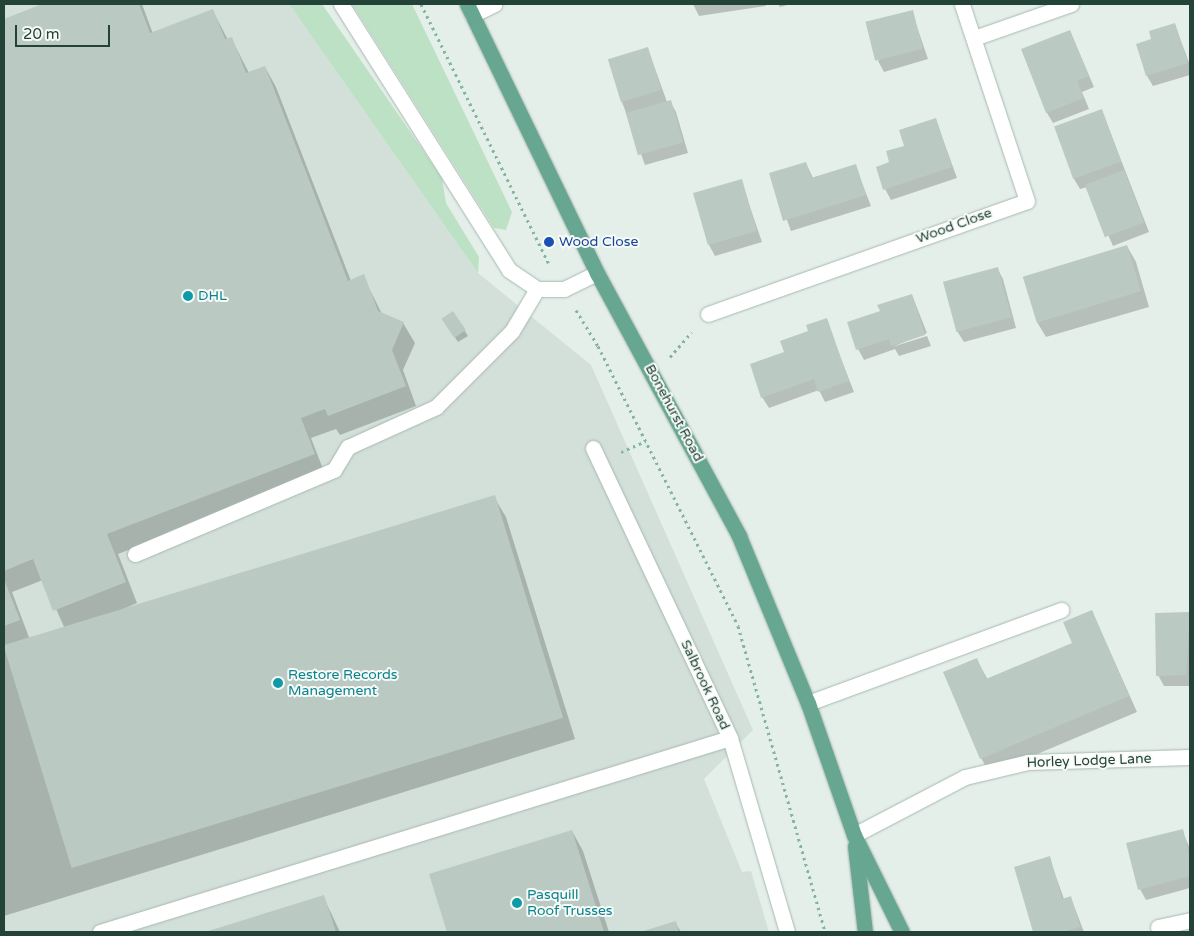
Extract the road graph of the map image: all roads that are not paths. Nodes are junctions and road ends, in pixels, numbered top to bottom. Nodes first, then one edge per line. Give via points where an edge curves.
1 (341, 4) edge
2 (495, 4) edge
3 (962, 4) edge
4 (1071, 4) edge
5 (469, 9) edge
6 (974, 38) junction
7 (596, 273) junction
8 (537, 289) junction
9 (708, 314) road end
10 (593, 448) dead end
11 (135, 554) dead end
12 (1061, 610) dead end
13 (808, 703) junction
14 (730, 738) junction
15 (1190, 757) edge
16 (854, 835) junction
17 (1190, 920) edge
18 (1158, 927) dead end
19 (100, 932) edge
20 (786, 932) edge
21 (865, 932) edge
22 (902, 932) edge

1 - 8 street via 509,270
2 - 5 street
3 - 6 street
4 - 6 street
5 - 7 main road, Bonehurst Road
6 - 9 street, Wood Close via 1027,201
7 - 8 street via 564,289
7 - 13 main road, Bonehurst Road via 739,536
8 - 11 street via 512,331 436,407 348,447 334,470
10 - 14 street, Salbrook Road
12 - 13 street
13 - 16 main road, Bonehurst Road
14 - 19 street
14 - 20 street, Salbrook Road
15 - 16 street, Horley Lodge Lane via 1028,762 964,777
16 - 21 main road, Bonehurst Road
16 - 22 main road, Bonehurst Road
17 - 18 street

